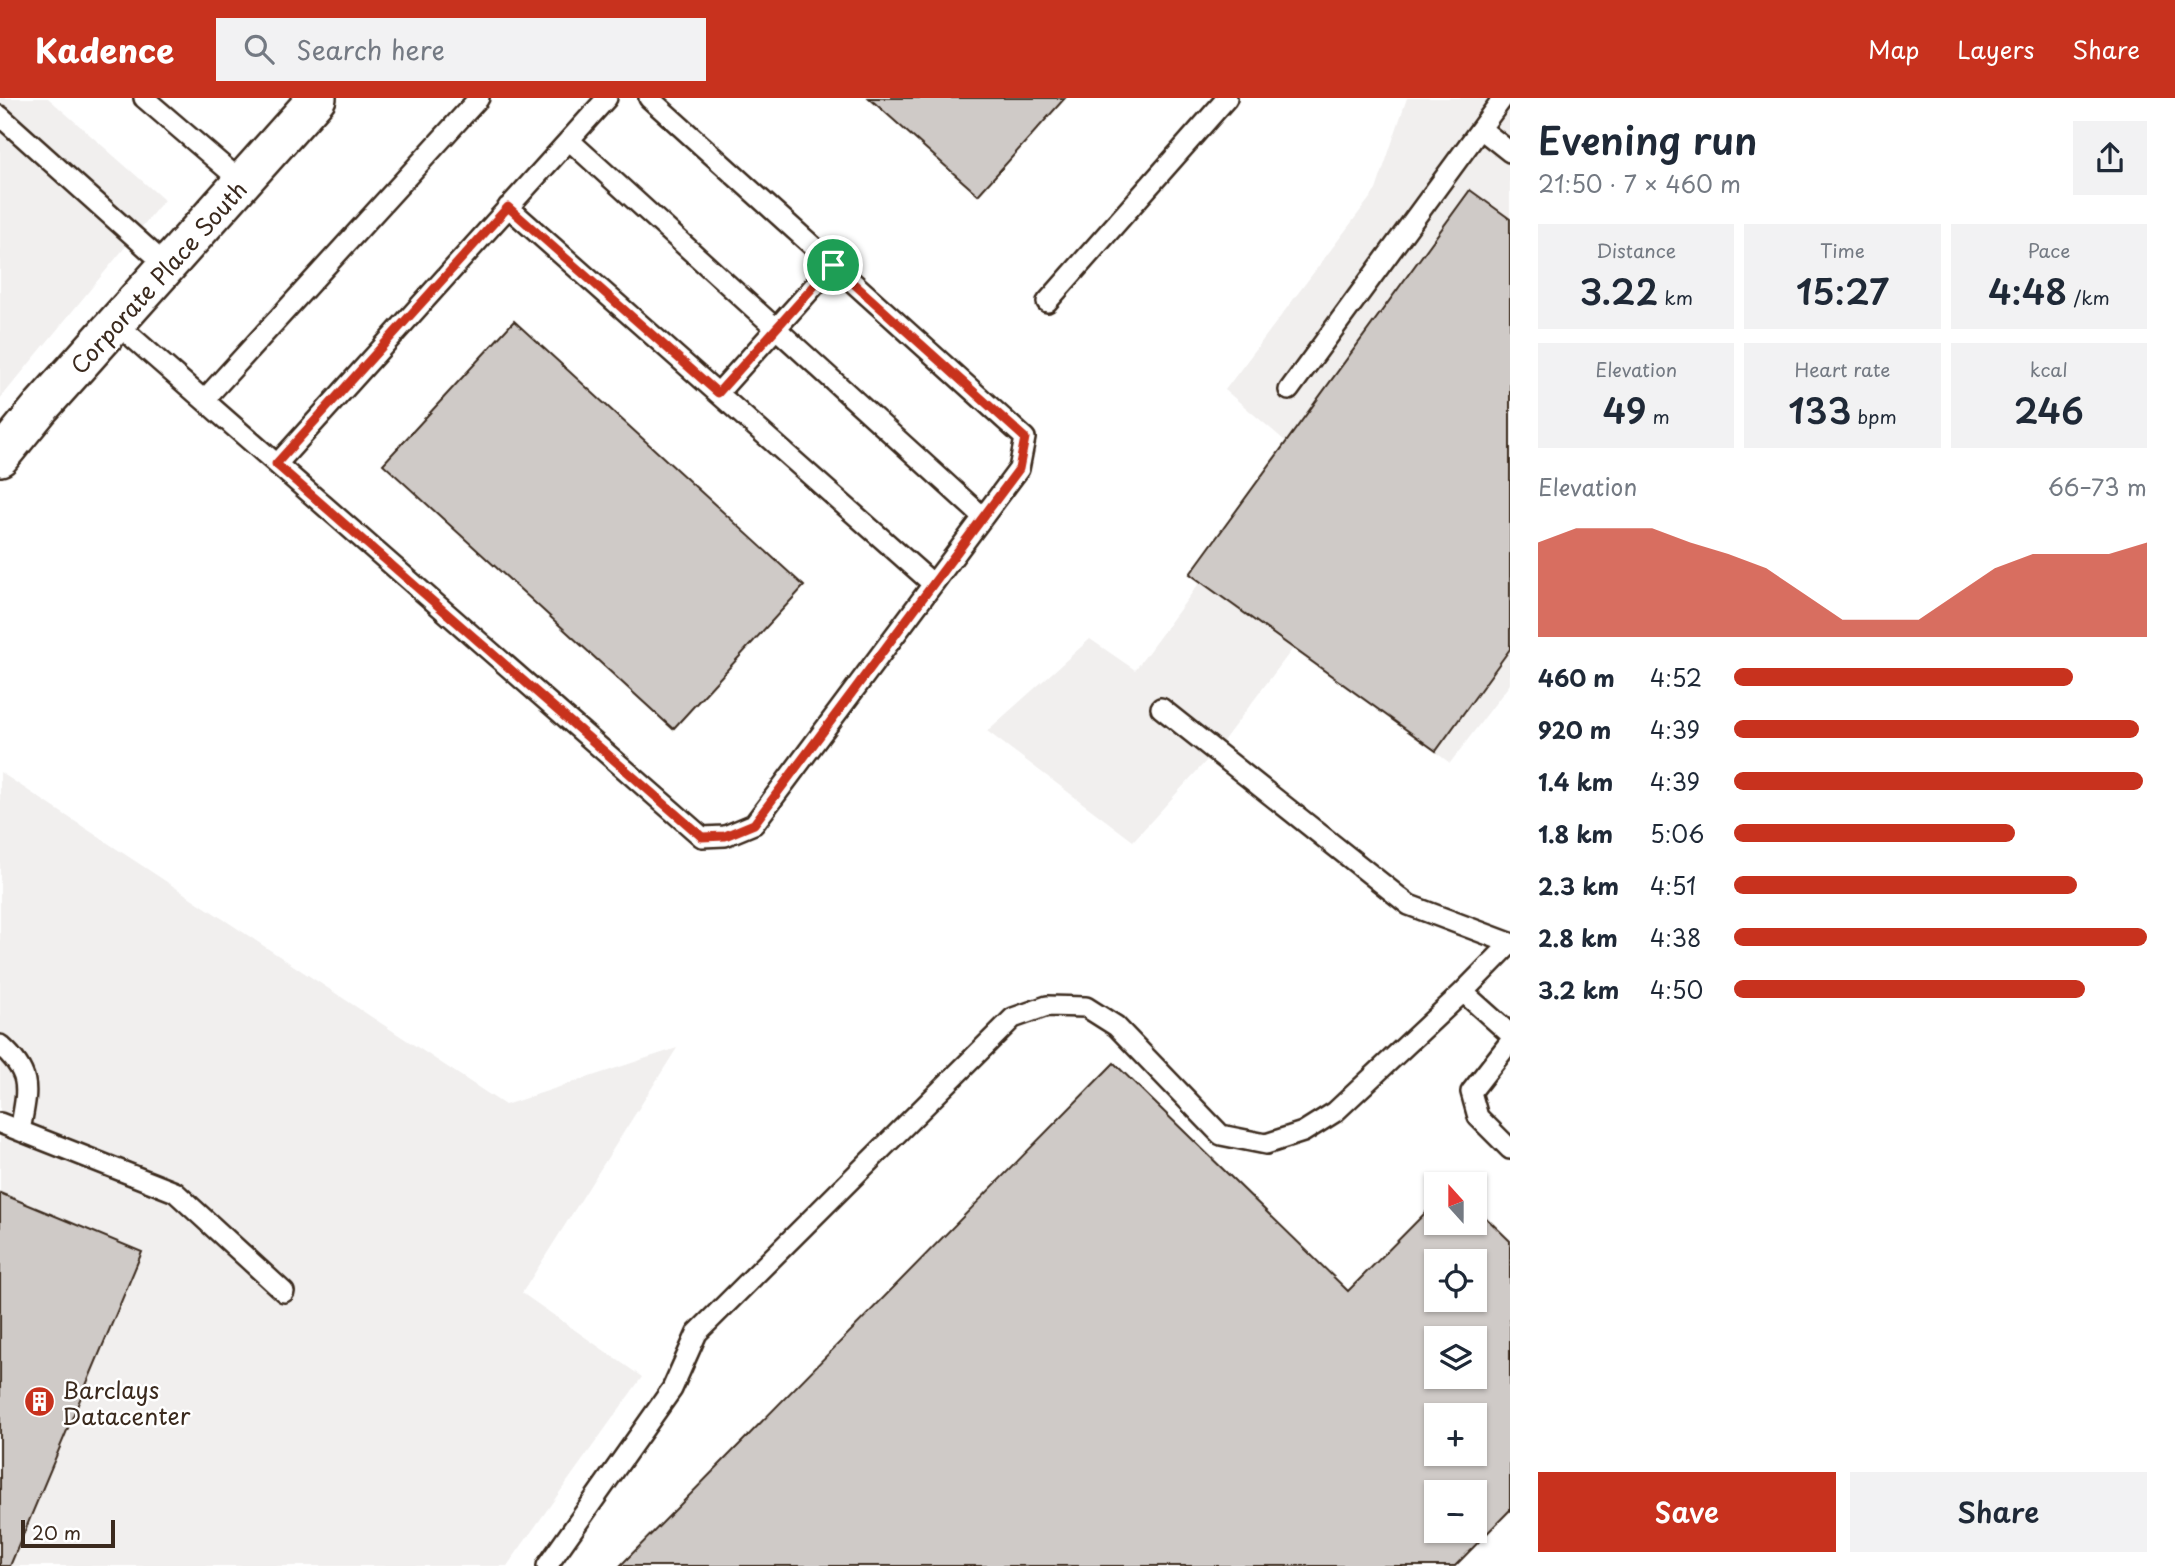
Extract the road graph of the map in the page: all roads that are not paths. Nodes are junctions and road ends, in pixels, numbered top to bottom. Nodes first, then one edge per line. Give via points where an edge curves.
1 (317, 98) edge
2 (479, 98) edge
3 (607, 98) edge
4 (649, 98) edge
5 (1227, 98) edge
6 (1503, 98) edge
7 (151, 100) edge
8 (0, 116) edge
9 (1480, 129) junction
10 (569, 140) junction
11 (1510, 152) edge
12 (242, 182) junction
13 (508, 207) junction
14 (833, 265) junction
15 (167, 266) junction
16 (1047, 302) dead end
17 (116, 323) junction
18 (776, 329) junction
19 (1289, 390) dead end
20 (718, 393) junction
21 (204, 400) junction
22 (0, 457) edge
23 (276, 464) junction
24 (983, 517) junction
25 (933, 584) junction
26 (1161, 708) dead end
27 (1510, 943) edge
28 (1463, 992) junction
29 (1510, 1034) edge
30 (1510, 1042) edge
31 (0, 1045) edge
32 (0, 1123) edge
33 (20, 1131) junction
34 (1510, 1149) edge
35 (284, 1292) dead end
36 (547, 1566) edge

1 - 12 street, Corporate Place South
2 - 21 lane
3 - 10 lane
4 - 14 lane
5 - 16 lane
6 - 9 lane
7 - 12 lane
8 - 15 lane
9 - 11 lane
9 - 19 lane
10 - 13 lane
10 - 18 lane
12 - 15 street, Corporate Place South
13 - 20 lane
13 - 23 lane
14 - 18 lane
14 - 24 lane via 1025,438 1019,469
15 - 17 street, Corporate Place South
17 - 21 lane
17 - 22 street, Corporate Place South
18 - 20 lane
18 - 24 lane
20 - 25 lane
21 - 23 lane
23 - 25 lane via 702,837 725,836 754,824
24 - 25 lane
26 - 27 lane via 1409,905
27 - 28 lane
28 - 29 lane
28 - 36 lane via 1335,1112 1303,1132 1266,1144 1221,1135 1116,1026 1086,1007 1047,1006 1013,1018 696,1334 672,1389
30 - 34 lane via 1471,1091 1478,1117
31 - 33 lane via 13,1056 28,1088
32 - 33 lane
33 - 35 lane via 175,1192

